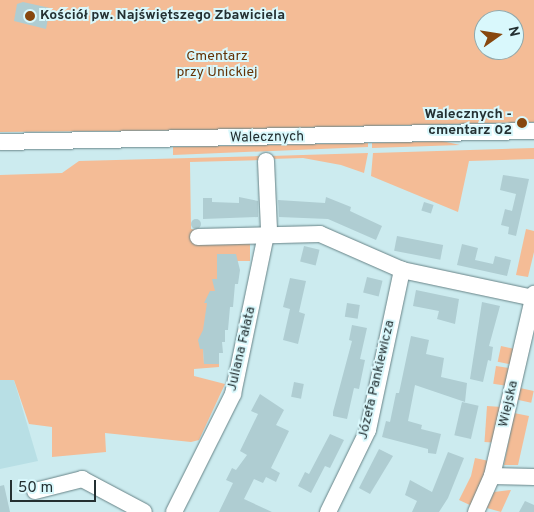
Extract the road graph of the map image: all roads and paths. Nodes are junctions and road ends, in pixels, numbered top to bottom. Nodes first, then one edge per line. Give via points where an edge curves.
1 (534, 131) edge
2 (0, 142) edge
3 (266, 161) dead end
4 (268, 232) junction
5 (198, 237) dead end
6 (402, 270) junction
7 (534, 296) edge
8 (492, 476) junction
9 (534, 477) edge
10 (35, 490) dead end
11 (144, 512) edge
12 (174, 512) edge
13 (328, 512) edge
14 (476, 512) edge

1 - 2 street, Walecznych
3 - 4 street, Juliana Fałata
4 - 5 street
4 - 6 street via 320,234
4 - 12 street, Juliana Fałata via 233,394
6 - 7 street
6 - 13 street, Józefa Pankiewicza via 368,430
7 - 8 street, Wiejska
8 - 9 street
8 - 14 street, Wiejska
10 - 11 street via 82,479

